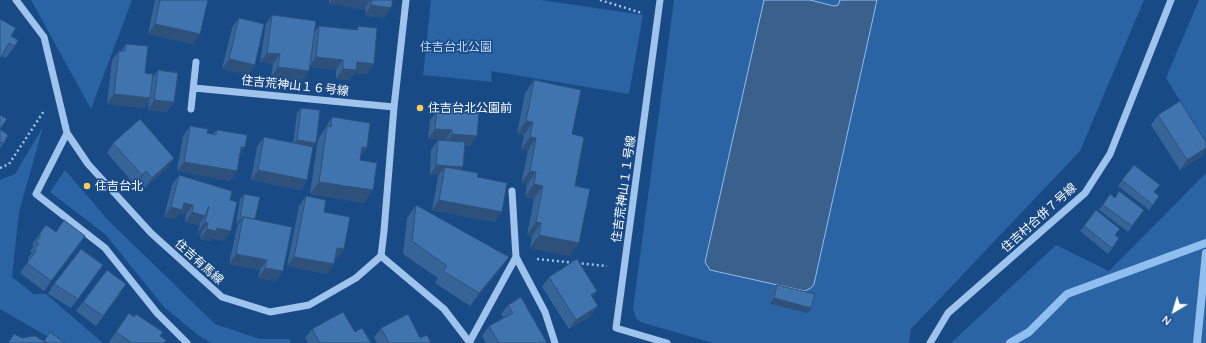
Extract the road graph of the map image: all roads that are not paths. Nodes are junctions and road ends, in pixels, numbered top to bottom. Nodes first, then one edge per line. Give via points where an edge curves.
1 (16, 0) edge
2 (406, 0) edge
3 (660, 0) edge
4 (1171, 0) edge
5 (196, 62) dead end
6 (194, 88) junction
7 (394, 107) junction
8 (191, 109) dead end
9 (66, 133) junction
10 (512, 191) dead end
11 (381, 256) junction
12 (516, 257) junction
13 (187, 343) edge
14 (470, 343) edge
15 (555, 343) edge
16 (667, 343) edge
17 (930, 343) edge

1 - 9 street, 住吉有馬線 via 44,37
2 - 7 street
3 - 16 street, 住吉荒神山１１号線 via 616,328
4 - 17 street, 住吉村合併７号線 via 1110,154 1085,193 948,313
5 - 6 street
6 - 7 street, 住吉荒神山１６号線
6 - 8 street
7 - 11 street
9 - 11 street, 住吉有馬線 via 88,164 151,233 222,297 270,312 309,305 356,278
9 - 13 street via 36,194 105,248 157,313
10 - 12 street
11 - 14 street via 444,309
12 - 14 street
12 - 15 street via 545,312

